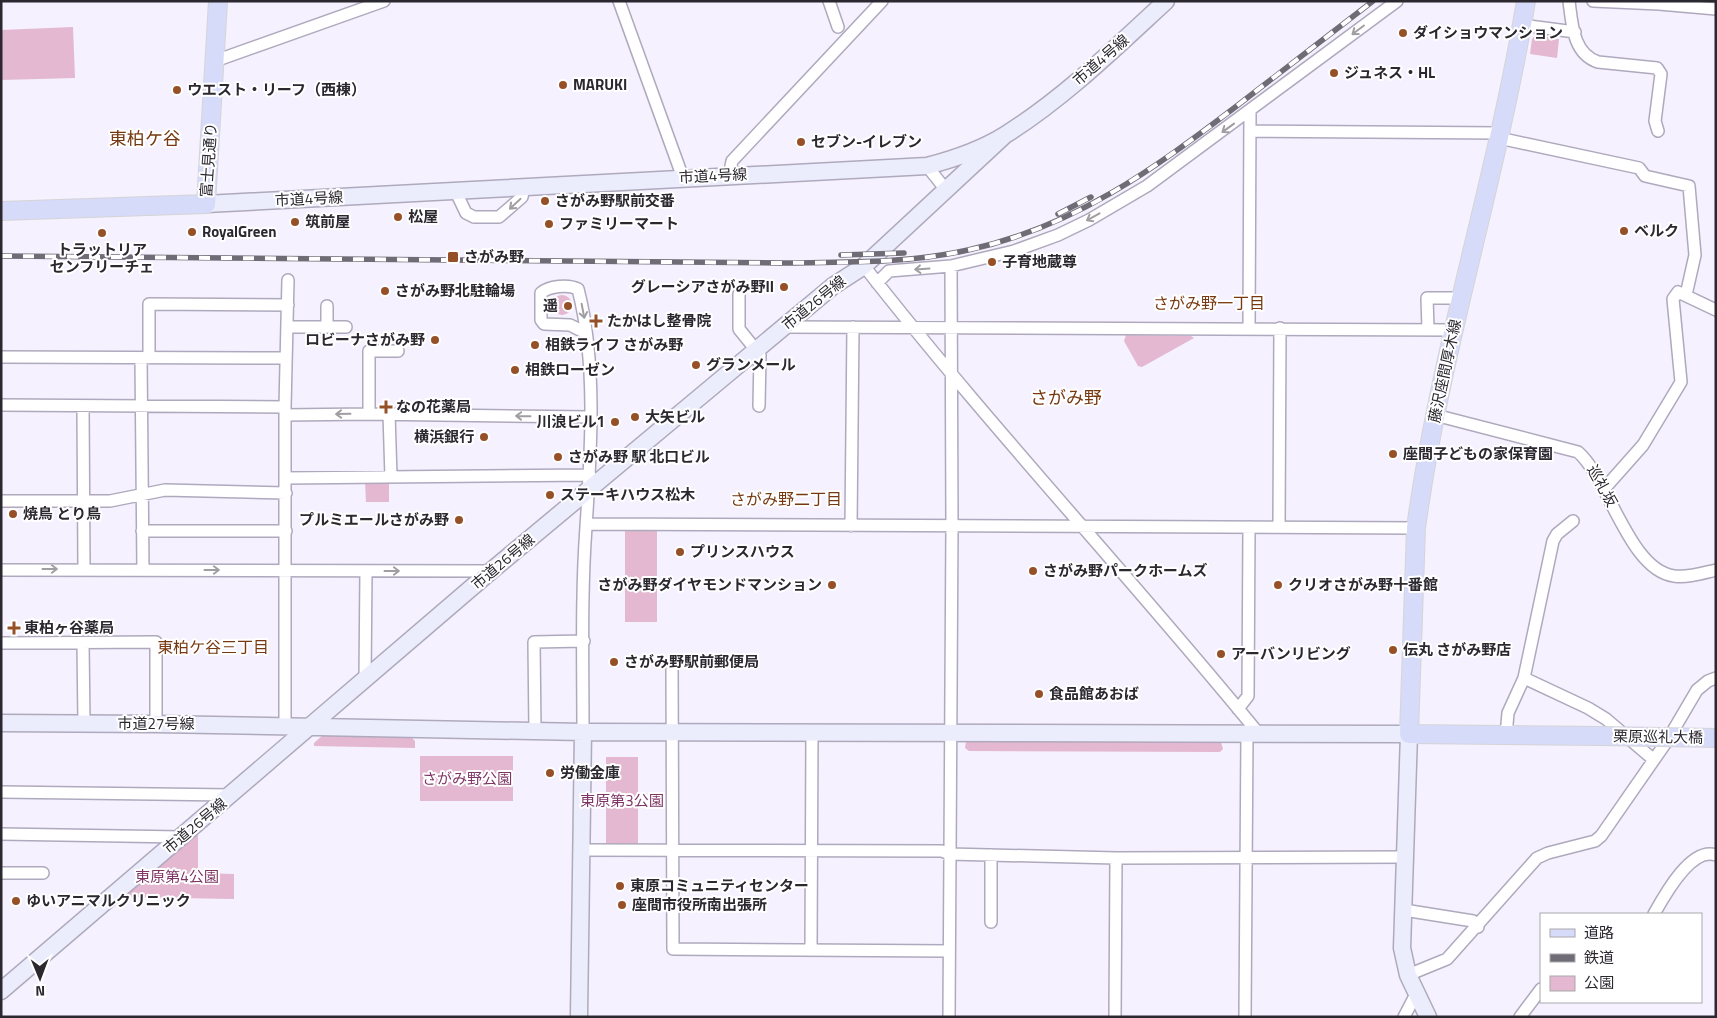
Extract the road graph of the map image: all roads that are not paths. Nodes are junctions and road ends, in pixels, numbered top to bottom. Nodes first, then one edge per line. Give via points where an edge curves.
1 (218, 1) edge
2 (384, 1) edge
3 (619, 1) edge
4 (829, 1) edge
5 (882, 1) edge
6 (1166, 1) edge
7 (1397, 1) edge
8 (1526, 1) edge
9 (1569, 1) edge
10 (1593, 1) edge
11 (1716, 9) edge
12 (1522, 25) junction
13 (838, 27) dead end
14 (1575, 32) junction
15 (216, 61) junction
16 (1250, 112) junction
17 (1250, 131) junction
18 (1658, 131) dead end
19 (1005, 135) junction
20 (1499, 136) junction
21 (927, 166) junction
22 (729, 176) junction
23 (683, 178) junction
24 (524, 187) junction
25 (456, 190) junction
26 (946, 190) junction
27 (206, 204) junction
28 (1, 211) edge
29 (864, 266) junction
30 (951, 266) junction
31 (288, 280) dead end
32 (877, 283) junction
33 (739, 294) dead end
34 (1686, 295) junction
35 (1461, 298) junction
36 (288, 305) junction
37 (327, 306) dead end
38 (1716, 310) edge
39 (288, 327) junction
40 (327, 327) junction
41 (785, 327) junction
42 (853, 327) junction
43 (346, 328) dead end
44 (913, 328) junction
45 (952, 328) junction
46 (1249, 328) junction
47 (1280, 328) junction
48 (1428, 329) junction
49 (1454, 330) junction
50 (586, 333) junction
51 (398, 351) dead end
52 (756, 351) junction
53 (1, 357) edge
54 (145, 358) junction
55 (286, 358) junction
56 (952, 376) junction
57 (1, 405) edge
58 (83, 406) junction
59 (141, 406) junction
60 (759, 406) dead end
61 (285, 411) junction
62 (368, 414) junction
63 (388, 414) junction
64 (1435, 415) junction
65 (589, 417) junction
66 (590, 475) junction
67 (391, 477) junction
68 (286, 478) junction
69 (1604, 489) junction
70 (588, 491) junction
71 (142, 493) junction
72 (286, 493) junction
73 (1, 501) edge
74 (84, 501) junction
75 (1573, 521) dead end
76 (586, 524) junction
77 (1082, 525) junction
78 (851, 526) junction
79 (952, 526) junction
80 (1249, 527) junction
81 (1279, 527) junction
82 (1416, 528) junction
83 (286, 531) junction
84 (142, 532) junction
85 (84, 569) junction
86 (1, 570) edge
87 (143, 570) junction
88 (1716, 570) edge
89 (286, 571) junction
90 (366, 571) junction
91 (491, 571) junction
92 (584, 641) junction
93 (1, 643) edge
94 (83, 643) junction
95 (672, 667) dead end
96 (1524, 678) junction
97 (1716, 678) edge
98 (365, 680) junction
99 (1238, 709) junction
100 (1, 723) edge
101 (84, 724) junction
102 (156, 724) junction
103 (284, 726) junction
104 (310, 727) junction
105 (534, 731) junction
106 (951, 731) junction
107 (583, 732) junction
108 (674, 732) junction
109 (812, 732) junction
110 (1253, 734) junction
111 (1408, 734) junction
112 (1506, 735) junction
113 (1716, 738) edge
114 (1654, 760) junction
115 (1, 792) edge
116 (230, 795) junction
117 (1, 834) edge
118 (181, 837) junction
119 (674, 849) junction
120 (582, 850) junction
121 (811, 850) junction
122 (949, 854) junction
123 (991, 855) junction
124 (1716, 855) edge
125 (1245, 857) junction
126 (1405, 857) junction
127 (1116, 858) junction
128 (1, 873) edge
129 (43, 873) dead end
130 (1404, 910) junction
131 (1655, 913) edge
132 (991, 922) dead end
133 (1478, 926) junction
134 (810, 950) junction
135 (949, 951) junction
136 (1408, 976) junction
137 (1540, 990) edge
138 (1, 991) edge
139 (1416, 994) junction
140 (579, 1017) edge
141 (949, 1017) edge
142 (1115, 1017) edge
143 (1245, 1017) edge
144 (1404, 1017) edge
145 (1428, 1017) edge
146 (1520, 1017) edge

1 - 15 main road, 富士見通り
2 - 15 street
3 - 23 street
4 - 13 street
5 - 22 street via 732,161
6 - 19 street, 市道4号線 via 1073,84
7 -> 16 street
8 - 12 main road, 藤沢座間厚木線
9 - 14 street
10 - 11 street
12 - 14 street
12 - 20 main road, 藤沢座間厚木線
14 - 18 street via 1577,42 1589,59 1657,68 1661,74 1655,121
15 - 27 main road, 富士見通り
16 - 17 street
16 -> 30 street via 1147,186 1089,220 1014,251
17 - 20 street
17 - 46 street
19 - 21 street, 市道4号線 via 978,149
19 - 26 street, 市道26号線
20 - 34 street via 1639,168 1645,176 1689,186 1695,255
20 - 35 main road, 藤沢座間厚木線
21 - 22 street, 市道4号線
21 - 26 street
22 - 23 street, 市道4号線
23 - 24 street, 市道4号線
24 - 25 street, 市道4号線
24 -> 25 street via 522,197 499,217 474,218 466,213
25 - 27 street, 市道4号線
26 - 29 street, 市道26号線
27 - 28 main road, 富士見通り
29 - 32 street
29 - 41 street, 市道26号線 via 832,286
30 -> 32 street via 889,271
30 - 45 street
31 - 36 street
32 - 44 street
33 - 52 street via 739,329
34 - 38 street
34 - 69 street via 1678,292 1673,299 1681,382 1643,445
35 - 48 street via 1428,298
35 - 49 main road, 藤沢座間厚木線
36 - 39 street
36 - 54 street via 150,304
37 - 40 street
39 - 40 street
39 - 55 street
40 - 43 street
41 - 42 street
41 - 52 street, 市道26号線
42 - 44 street
42 - 78 street
44 - 45 street
44 - 56 street
45 - 46 street
45 - 56 street
46 - 47 street
47 - 48 street
47 - 81 street
48 - 49 street
49 - 64 main road, 藤沢座間厚木線
50 -> 50 street via 570,325 544,324 541,320 541,293 546,288 573,286 578,289
50 - 65 street
51 - 62 street via 369,352
52 - 60 street via 760,355
52 - 70 street, 市道26号線
53 - 54 street
54 - 55 street
54 - 59 street
55 - 61 street
56 - 77 street
56 - 79 street
57 - 58 street
58 - 59 street
58 - 74 street
59 - 61 street
59 - 71 street
62 -> 61 street
61 - 68 street
62 - 63 street
65 -> 63 street
63 - 67 street
64 - 69 street, 巡礼坂 via 1578,452 1587,459
64 - 82 main road, 藤沢座間厚木線
65 - 66 street
66 - 67 street
66 - 70 street
67 - 68 street
68 - 72 street
69 - 88 street, 巡礼坂 via 1626,532 1654,566 1676,577
70 - 76 street
70 - 91 street, 市道26号線
71 - 72 street via 165,490
71 - 74 street via 110,500
71 - 84 street
72 - 83 street
73 - 74 street
74 - 85 street
75 - 96 street via 1552,542
76 - 78 street
76 - 92 street
77 - 79 street
77 - 80 street
77 - 99 street
78 - 79 street
79 - 106 street
80 - 81 street
80 - 99 street via 1248,696
81 - 82 street
82 - 111 main road, 藤沢座間厚木線
83 - 84 street
83 - 89 street
84 - 87 street
86 -> 85 street
85 - 87 street
87 -> 89 street
89 - 90 street
89 - 103 street
90 -> 91 street
90 - 98 street
91 - 98 street, 市道26号線
92 - 105 street via 534,642
92 - 107 street
93 - 94 street
94 - 101 street
94 - 102 street via 156,642
95 - 108 street
96 - 112 street via 1508,713
96 - 114 street via 1606,719
97 - 114 street via 1697,690
98 - 104 street, 市道26号線
99 - 110 street
100 - 101 street, 市道27号線
101 - 102 street, 市道27号線
102 - 103 street, 市道27号線
103 - 104 street, 市道27号線
104 - 105 street, 市道27号線
104 - 116 street, 市道26号線
105 - 107 street, 市道27号線
106 - 109 street, 市道27号線
106 - 110 street, 市道27号線
106 - 122 street
107 - 108 street, 市道27号線
107 - 120 street
108 - 109 street, 市道27号線
108 - 119 street
109 - 121 street
110 - 111 street, 市道27号線
110 - 125 street
111 - 112 main road
111 - 126 street
112 - 113 main road, 栗原巡礼大橋, bridge
114 - 133 street via 1601,836 1595,841 1537,858
115 - 116 street
116 - 118 street, 市道26号線
117 - 118 street
118 - 138 street, 市道26号線
119 - 120 street
119 - 121 street
119 - 134 street via 673,949
120 - 140 street
121 - 122 street via 942,851
121 - 134 street
122 - 123 street
122 - 135 street
123 - 127 street
123 - 132 street
124 - 131 street via 1707,853 1700,856 1676,877
125 - 126 street
125 - 127 street
125 - 143 street
126 - 130 street
127 - 142 street
128 - 129 street
130 - 133 street via 1473,921
130 - 136 street via 1402,948
133 - 136 street via 1448,959
134 - 135 street
135 - 141 street
136 - 139 street
137 - 146 street
139 - 144 street
139 - 145 street

